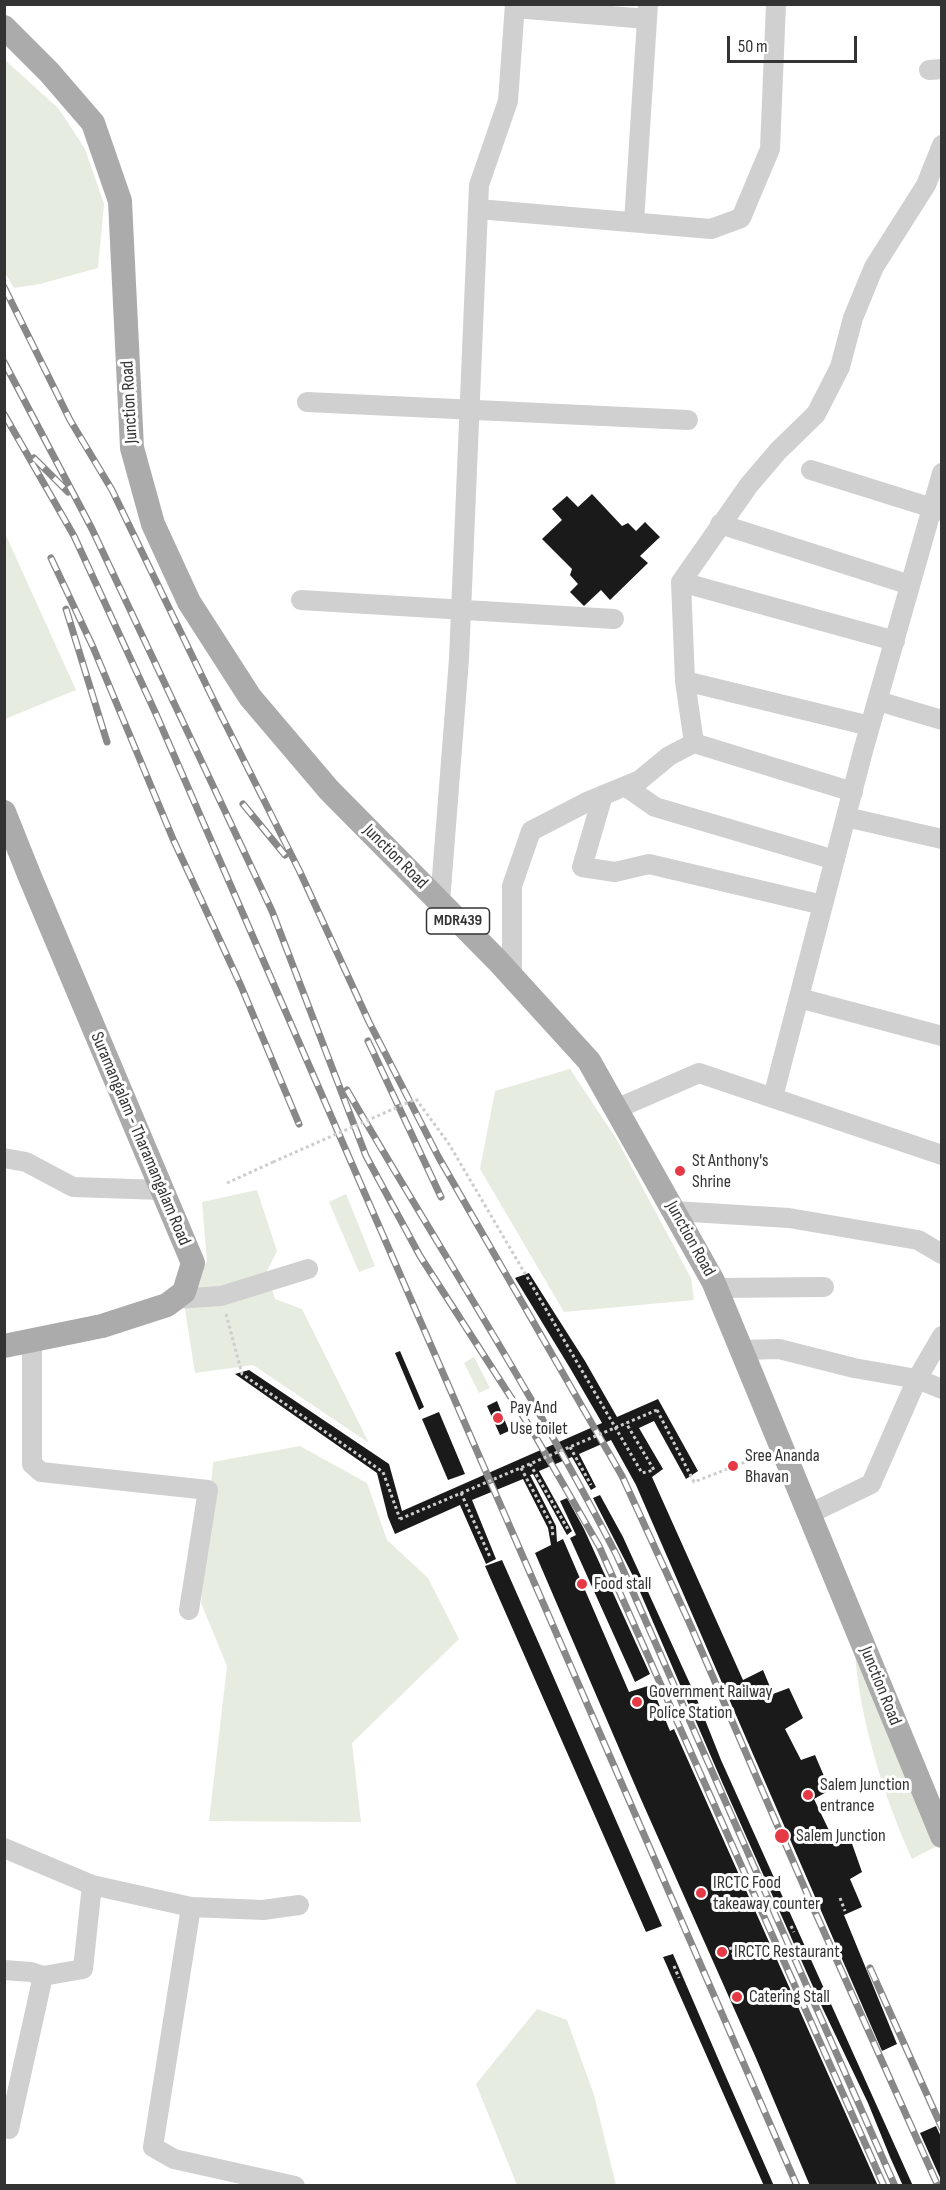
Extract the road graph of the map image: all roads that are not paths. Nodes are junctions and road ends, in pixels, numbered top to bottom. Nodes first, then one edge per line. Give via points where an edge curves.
1 (776, 4) edge
2 (515, 6) edge
3 (648, 12) edge
4 (4, 27) edge
5 (942, 145) edge
6 (478, 209) junction
7 (634, 222) junction
8 (307, 402) dead end
9 (469, 408) junction
10 (688, 420) dead end
11 (812, 470) dead end
12 (942, 473) edge
13 (937, 509) edge
14 (720, 524) junction
15 (681, 582) junction
16 (910, 585) junction
17 (301, 600) dead end
18 (461, 611) junction
19 (614, 620) dead end
20 (894, 641) junction
21 (685, 681) junction
22 (878, 701) junction
23 (942, 720) edge
24 (870, 726) junction
25 (694, 743) junction
26 (625, 786) junction
27 (853, 792) junction
28 (603, 795) junction
29 (4, 812) edge
30 (846, 817) junction
31 (942, 839) edge
32 (835, 860) junction
33 (440, 902) junction
34 (823, 905) junction
35 (512, 976) junction
36 (799, 998) junction
37 (942, 1036) edge
38 (773, 1097) junction
39 (616, 1109) junction
40 (942, 1155) edge
41 (4, 1158) edge
42 (162, 1190) junction
43 (674, 1211) junction
44 (942, 1254) edge
45 (308, 1269) dead end
46 (824, 1287) dead end
47 (716, 1288) junction
48 (174, 1299) junction
49 (942, 1336) edge
50 (32, 1340) junction
51 (4, 1346) edge
52 (742, 1350) junction
53 (918, 1379) junction
54 (942, 1389) edge
55 (809, 1514) junction
56 (189, 1610) dead end
57 (942, 1836) edge
58 (4, 1848) edge
59 (92, 1885) junction
60 (299, 1905) dead end
61 (191, 1907) junction
62 (4, 1970) edge
63 (44, 1976) junction
64 (9, 2129) dead end
65 (295, 2186) edge

1 - 7 street via 770,150 741,218 711,229
2 - 3 street
2 - 6 street via 508,101 479,185
3 - 7 street
4 - 33 main road, Junction Road / MDR439 via 93,123 120,201 132,448 153,524 189,602 250,697 329,790
5 - 14 street via 926,185 874,267 853,318 840,367 816,414 778,451
6 - 7 street
6 - 9 street
8 - 9 street
9 - 10 street
9 - 18 street
11 - 13 street
12 - 13 street
13 - 16 street
14 - 15 street
14 - 16 street
15 - 20 street
15 - 21 street
16 - 20 street
17 - 18 street
18 - 19 street
18 - 33 street
20 - 22 street
21 - 24 street
21 - 25 street
22 - 23 street
22 - 24 street
24 - 27 street
25 - 26 street
25 - 27 street
26 - 28 street
26 - 32 street via 655,807
27 - 30 street
28 - 34 street via 582,867 615,872 649,864
28 - 35 street via 531,831 512,885
29 - 42 main road, Suramangalam - Tharamangalam Road
30 - 31 street
30 - 32 street
32 - 34 street
33 - 35 main road, Junction Road / MDR439
34 - 36 street
35 - 39 main road, Junction Road / MDR439 via 589,1061
36 - 37 street
36 - 38 street
38 - 39 street via 699,1073
38 - 40 street
39 - 43 main road, Junction Road / MDR439
41 - 42 street via 26,1162 73,1188
42 - 48 main road, Suramangalam - Tharamangalam Road via 193,1263 184,1292
43 - 44 street via 789,1218 918,1240
43 - 47 main road, Junction Road / MDR439
45 - 48 street via 221,1296
46 - 47 street
47 - 52 main road, Junction Road / MDR439
48 - 50 main road via 167,1305 102,1326
49 - 53 street
50 - 51 main road
50 - 56 street via 32,1464 41,1472 208,1490
52 - 53 street via 779,1349
52 - 55 main road, Junction Road / MDR439
53 - 54 street
53 - 55 street via 871,1484
55 - 57 main road, Junction Road / MDR439
58 - 59 street
59 - 61 street
59 - 63 street via 83,1969
60 - 61 street via 263,1910
61 - 65 street via 153,2147 174,2159
62 - 63 street
63 - 64 street

